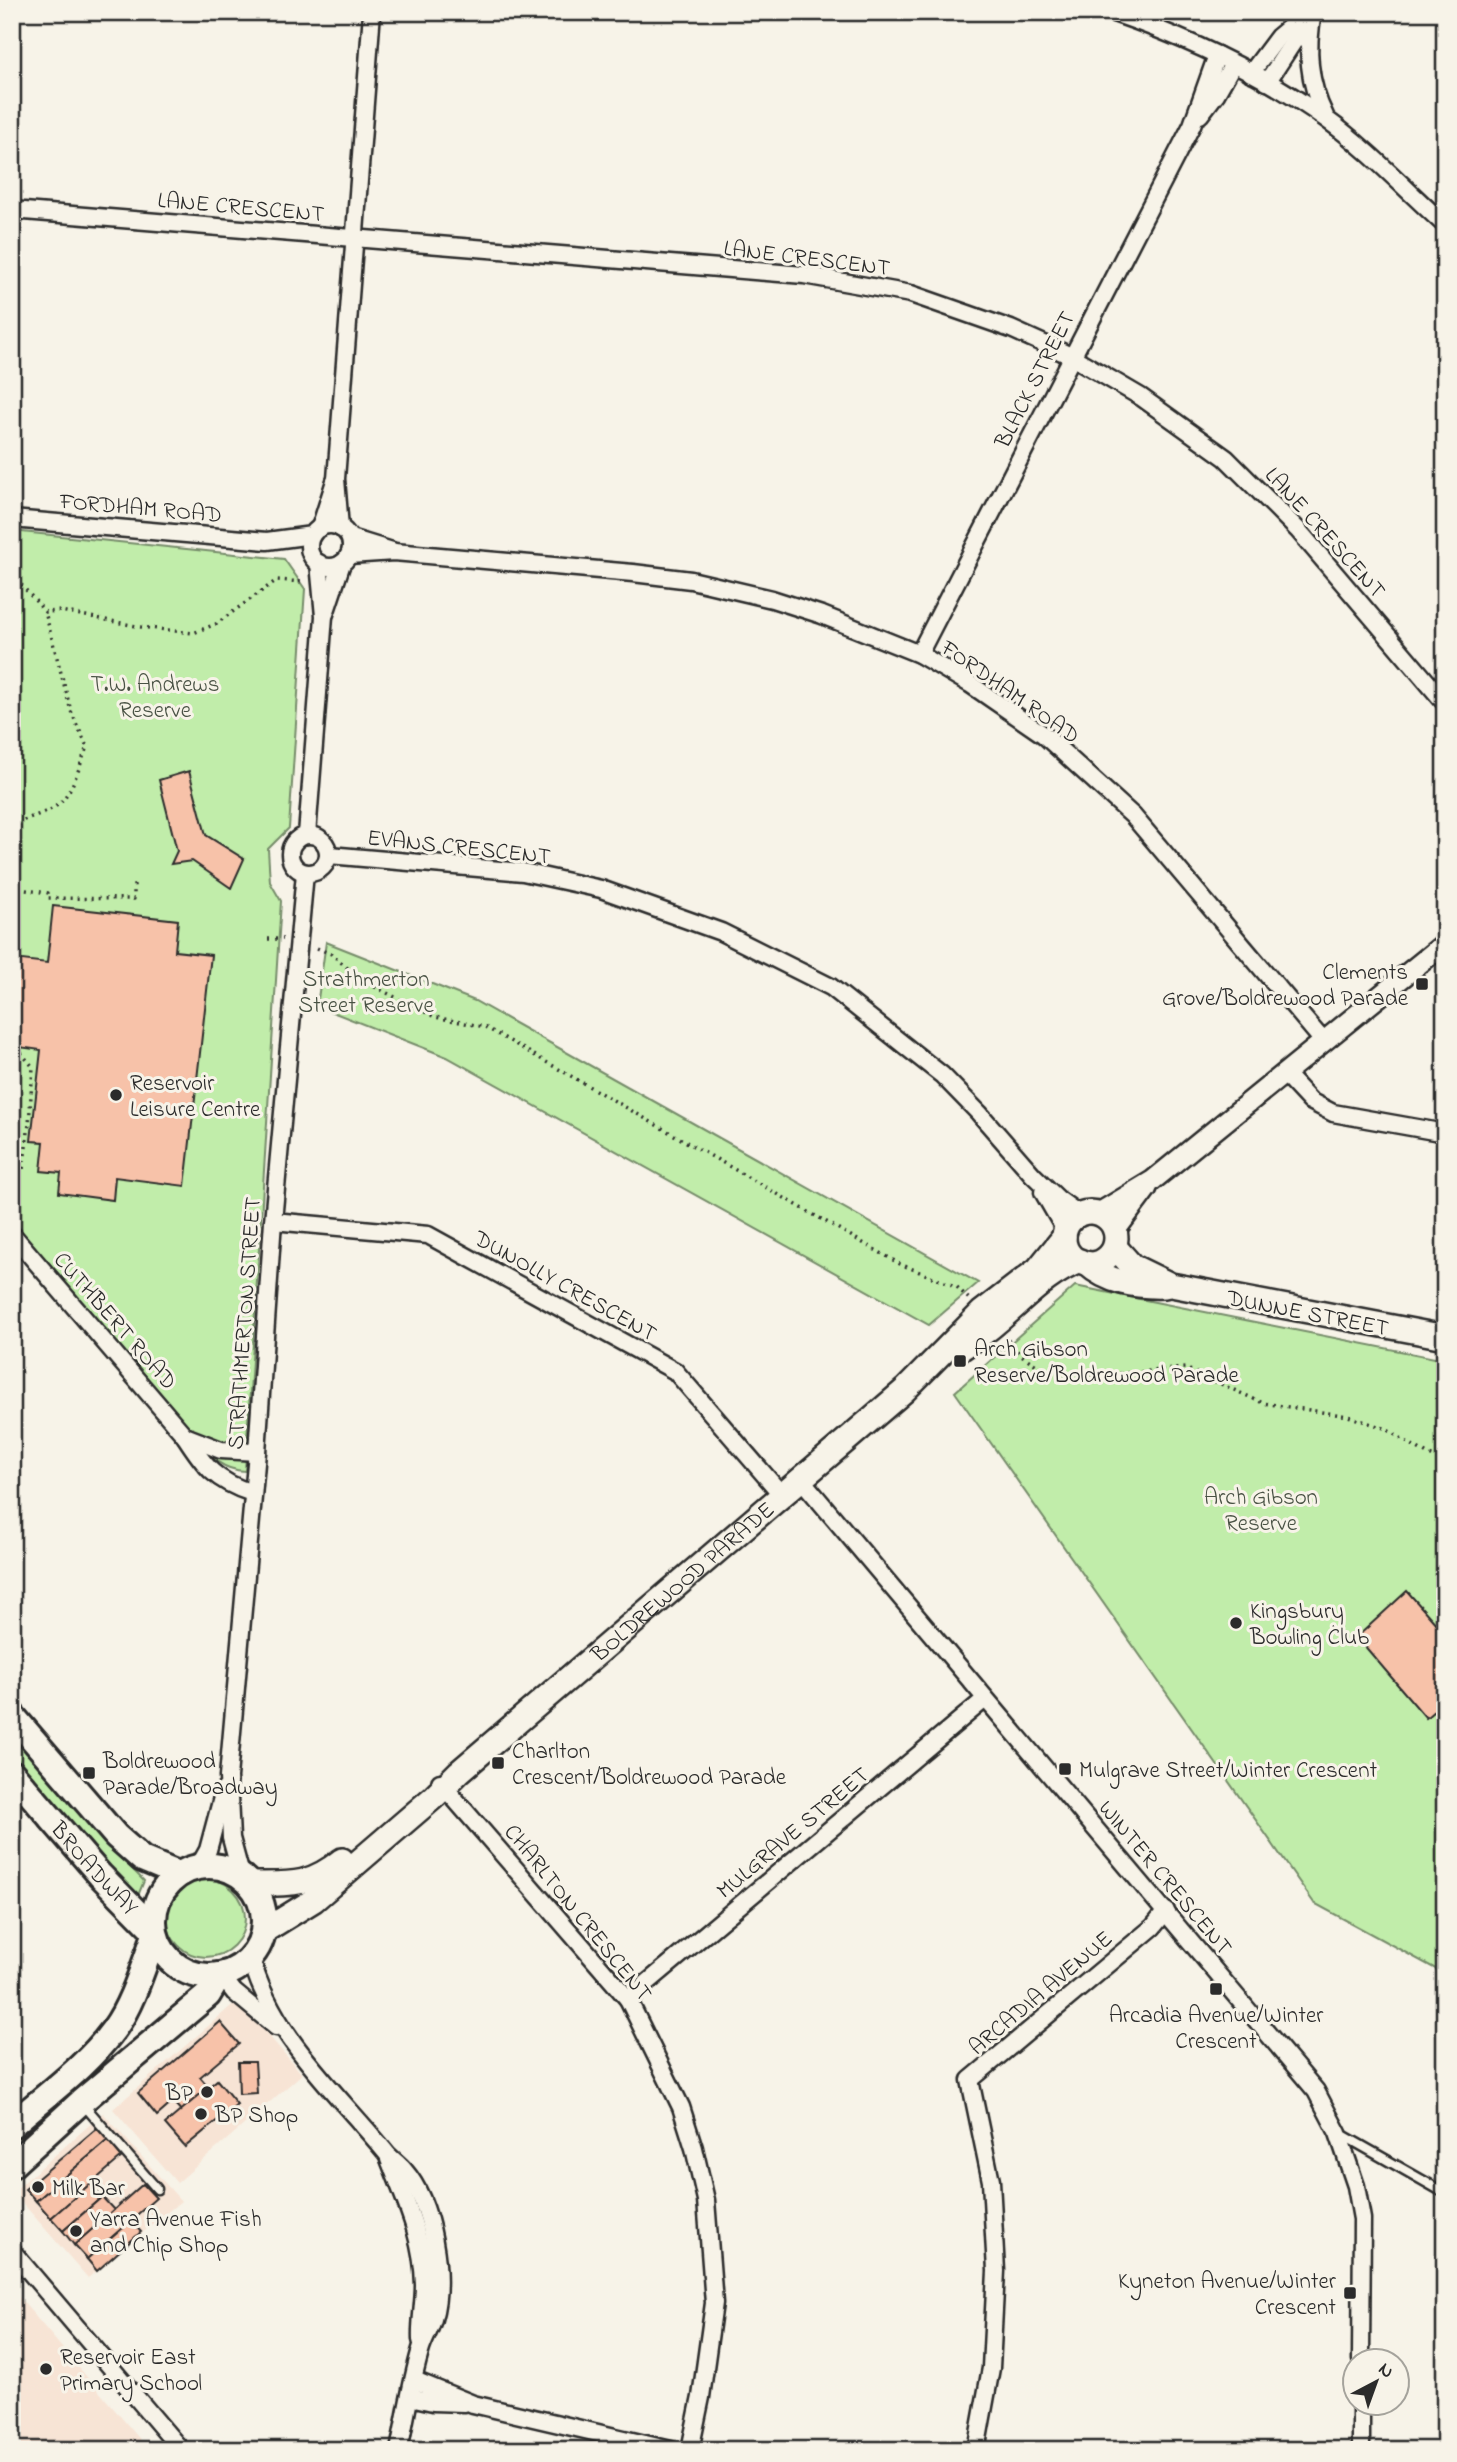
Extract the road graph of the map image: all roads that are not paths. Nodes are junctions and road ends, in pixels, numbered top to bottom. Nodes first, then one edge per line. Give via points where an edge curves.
1 (372, 12) edge
2 (1111, 12) edge
3 (1167, 12) edge
4 (1311, 12) edge
5 (1137, 21) junction
6 (1217, 55) junction
7 (1233, 64) junction
8 (1251, 73) junction
9 (1267, 82) junction
10 (1326, 119) junction
11 (1192, 125) junction
12 (12, 210) edge
13 (1445, 225) edge
14 (356, 238) junction
15 (1071, 356) junction
16 (336, 479) junction
17 (12, 519) edge
18 (316, 531) junction
19 (345, 533) junction
20 (267, 541) junction
21 (394, 552) junction
22 (315, 559) junction
23 (345, 559) junction
24 (324, 616) junction
25 (919, 654) junction
26 (1445, 703) edge
27 (307, 835) junction
28 (329, 855) junction
29 (305, 873) junction
30 (1445, 943) edge
31 (1323, 1041) junction
32 (1284, 1073) junction
33 (1445, 1133) edge
34 (1152, 1181) junction
35 (273, 1221) junction
36 (1077, 1223) junction
37 (12, 1234) edge
38 (1115, 1239) junction
39 (1083, 1262) junction
40 (1171, 1285) junction
41 (988, 1319) junction
42 (1445, 1337) edge
43 (185, 1436) junction
44 (257, 1452) junction
45 (801, 1479) junction
46 (252, 1493) junction
47 (782, 1495) junction
48 (985, 1699) junction
49 (12, 1715) edge
50 (12, 1773) edge
51 (228, 1777) junction
52 (448, 1780) junction
53 (188, 1870) junction
54 (245, 1880) junction
55 (1166, 1912) junction
56 (264, 1931) junction
57 (154, 1932) junction
58 (251, 1957) junction
59 (220, 1975) junction
60 (628, 1999) junction
61 (286, 2035) junction
62 (84, 2062) junction
63 (103, 2084) junction
64 (81, 2102) junction
65 (12, 2125) edge
66 (1338, 2133) junction
67 (12, 2165) edge
68 (158, 2189) dead end
69 (1445, 2193) edge
70 (12, 2251) edge
71 (1362, 2346) edge
72 (414, 2380) junction
73 (410, 2397) junction
74 (473, 2403) junction
75 (1361, 2416) edge
76 (181, 2450) edge
77 (399, 2450) edge
78 (671, 2450) edge
79 (690, 2450) edge
80 (976, 2450) edge
81 (1361, 2450) edge

1 - 14 street
2 - 5 street
3 - 5 lane
4 - 8 street via 1278,37
4 - 9 street
4 - 10 street via 1307,51 1315,97
5 - 6 street
6 - 7 street
6 - 11 street, BLACK STREET
7 - 8 street
7 - 11 street, BLACK STREET
8 - 9 street
9 - 10 street
10 - 13 street
11 - 15 street, BLACK STREET
12 - 14 street, LANE CRESCENT
14 - 15 street, LANE CRESCENT via 804,275 911,294
14 - 16 street
15 - 25 street, BLACK STREET
15 - 26 street, LANE CRESCENT via 1141,397 1226,458 1298,530
16 - 18 street
16 - 19 street
17 - 20 street, FORDHAM ROAD
18 - 19 street via 327,525
18 - 20 street, FORDHAM ROAD
18 - 22 street via 310,541
19 - 21 street, FORDHAM ROAD
19 - 23 street
20 - 22 street, FORDHAM ROAD
21 - 23 street, FORDHAM ROAD
21 - 25 street, FORDHAM ROAD via 691,580 822,615
22 - 23 street via 330,566
22 - 24 street
23 - 24 street
24 - 27 street
25 - 31 street, FORDHAM ROAD via 1044,735 1125,808
27 - 28 street via 325,842
27 - 29 street via 296,840 290,850 295,867
28 - 29 street via 319,871
28 - 36 street, EVANS CRESCENT via 523,872 601,889 721,932 831,987 942,1075
29 - 35 street, STRATHMERTON STREET
30 - 31 street, BOLDREWOOD PARADE
31 - 32 street, BOLDREWOOD PARADE
32 - 33 street via 1310,1101 1333,1113
32 - 34 street, BOLDREWOOD PARADE
34 - 36 street, BOLDREWOOD PARADE
34 - 38 street, BOLDREWOOD PARADE
35 - 44 street, STRATHMERTON STREET
35 - 47 street, DUNOLLY CRESCENT via 428,1235 674,1371
36 - 38 main road via 1107,1217
36 - 39 main road via 1068,1252
36 - 41 main road, BOLDREWOOD PARADE
37 - 43 street, CUTHBERT ROAD
38 - 39 main road via 1104,1260
38 - 40 main road, DUNNE STREET via 1132,1266
39 - 40 main road, DUNNE STREET via 1125,1283
39 - 41 main road, BOLDREWOOD PARADE via 1060,1269
40 - 42 main road, DUNNE STREET
41 - 45 main road, BOLDREWOOD PARADE
43 - 44 street, CUTHBERT ROAD via 221,1450
43 - 46 street, CUTHBERT ROAD via 204,1465 234,1487
44 - 46 street, STRATHMERTON STREET
45 - 47 main road, BOLDREWOOD PARADE
45 - 48 street, WINTER CRESCENT
46 - 51 street, STRATHMERTON STREET
47 - 52 main road, BOLDREWOOD PARADE
48 - 55 street, WINTER CRESCENT
48 - 60 street, MULGRAVE STREET
49 - 53 main road, BROADWAY via 116,1836 142,1859
50 - 57 main road, BROADWAY
51 - 53 street, STRATHMERTON STREET via 208,1850
51 - 54 street, STRATHMERTON STREET via 231,1838
52 - 54 main road, BOLDREWOOD PARADE via 430,1787 328,1871 299,1884
52 - 56 main road, BOLDREWOOD PARADE via 314,1900
52 - 60 street, CHARLTON CRESCENT
53 - 54 main road via 220,1867
53 - 57 main road via 158,1898
54 - 56 main road via 262,1906
55 - 66 street, WINTER CRESCENT via 1309,2082
55 - 80 street, ARCADIA AVENUE via 970,2080 991,2181 996,2271 992,2368
56 - 58 main road
57 - 59 main road via 174,1965 196,1975
57 - 62 main road via 139,1980 116,2027
58 - 59 main road
58 - 61 street via 257,1981
59 - 61 street
59 - 63 main road via 208,1995
60 - 79 street, CHARLTON CRESCENT via 681,2107 706,2200 714,2302
61 - 72 street via 403,2169 430,2226 438,2283 433,2318
62 - 63 main road
62 - 65 main road
63 - 64 main road
64 - 67 main road
64 - 68 lane
66 - 69 lane
66 - 71 street, WINTER CRESCENT via 1362,2219
70 - 76 street
72 - 73 street
72 - 74 street
73 - 74 street
73 - 77 street
74 - 78 street
75 - 81 street

